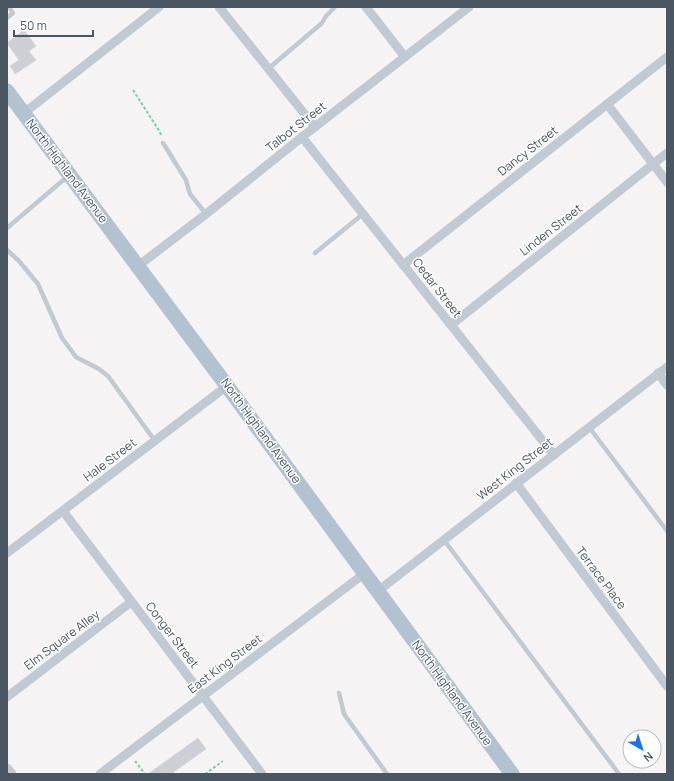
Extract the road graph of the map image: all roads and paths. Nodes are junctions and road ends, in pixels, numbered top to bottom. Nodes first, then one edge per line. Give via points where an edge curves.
1 (9, 7) edge
2 (159, 7) edge
3 (218, 7) edge
4 (335, 7) edge
5 (366, 7) edge
6 (469, 7) edge
7 (7, 18) edge
8 (405, 57) junction
9 (667, 57) edge
10 (268, 69) junction
11 (133, 90) dead end
12 (7, 91) edge
13 (607, 104) junction
14 (24, 113) junction
15 (315, 127) junction
16 (302, 137) junction
17 (163, 143) joint
18 (667, 154) edge
19 (653, 164) junction
20 (70, 175) junction
21 (667, 182) edge
22 (206, 214) junction
23 (363, 214) junction
24 (7, 228) edge
25 (7, 250) edge
26 (315, 253) dead end
27 (404, 265) junction
28 (138, 266) junction
29 (451, 325) junction
30 (667, 367) edge
31 (658, 374) junction
32 (667, 385) edge
33 (227, 386) junction
34 (588, 427) junction
35 (155, 441) junction
36 (554, 455) junction
37 (516, 484) junction
38 (63, 511) junction
39 (667, 531) edge
40 (444, 540) junction
41 (7, 553) edge
42 (365, 573) junction
43 (378, 591) junction
44 (131, 602) junction
45 (667, 686) edge
46 (339, 693) dead end
47 (203, 696) junction
48 (7, 697) edge
49 (135, 761) dead end
50 (223, 761) dead end
51 (507, 772) edge
52 (100, 774) edge
53 (145, 774) edge
54 (205, 774) edge
55 (262, 774) edge
56 (387, 774) edge
57 (619, 774) edge

1 - 7 lane via 13,13
2 - 14 street
3 - 10 street
4 - 10 lane via 322,22
5 - 8 street
6 - 8 street, Talbot Street
8 - 15 street, Talbot Street
9 - 13 street, Dancy Street
10 - 15 street
11 - 17 path via 160,132
12 - 14 main road, North Highland Avenue
13 - 19 street
13 - 27 street, Dancy Street
14 - 20 main road, North Highland Avenue
15 - 16 street, Talbot Street
16 - 22 street, Talbot Street
16 - 23 street, Cedar Street
17 - 22 lane via 186,180 190,194
18 - 19 street, Linden Street
19 - 21 street
19 - 29 street, Linden Street
20 - 24 lane
20 - 28 main road, North Highland Avenue
22 - 28 street, Talbot Street
23 - 26 lane
23 - 27 street, Cedar Street
25 - 35 lane via 38,284 62,338 76,356 108,376
27 - 29 street, Cedar Street
28 - 33 main road, North Highland Avenue
29 - 36 street, Cedar Street
30 - 31 street, West King Street
31 - 32 street
31 - 34 street, West King Street
33 - 35 street, Hale Street
33 - 42 main road, North Highland Avenue
34 - 36 street, West King Street
34 - 39 lane
35 - 38 street, Hale Street
36 - 37 street, West King Street
37 - 40 street, West King Street
37 - 45 street, Terrace Place
38 - 41 street, Hale Street
38 - 44 street, Conger Street
40 - 43 street, West King Street
40 - 57 lane
42 - 43 main road, North Highland Avenue
42 - 47 street, East King Street
43 - 51 main road, North Highland Avenue
44 - 47 street, Conger Street
44 - 48 street, Elm Square Alley
46 - 56 lane via 344,714
47 - 52 street, East King Street
47 - 55 street, Conger Street
49 - 53 path
50 - 54 path

